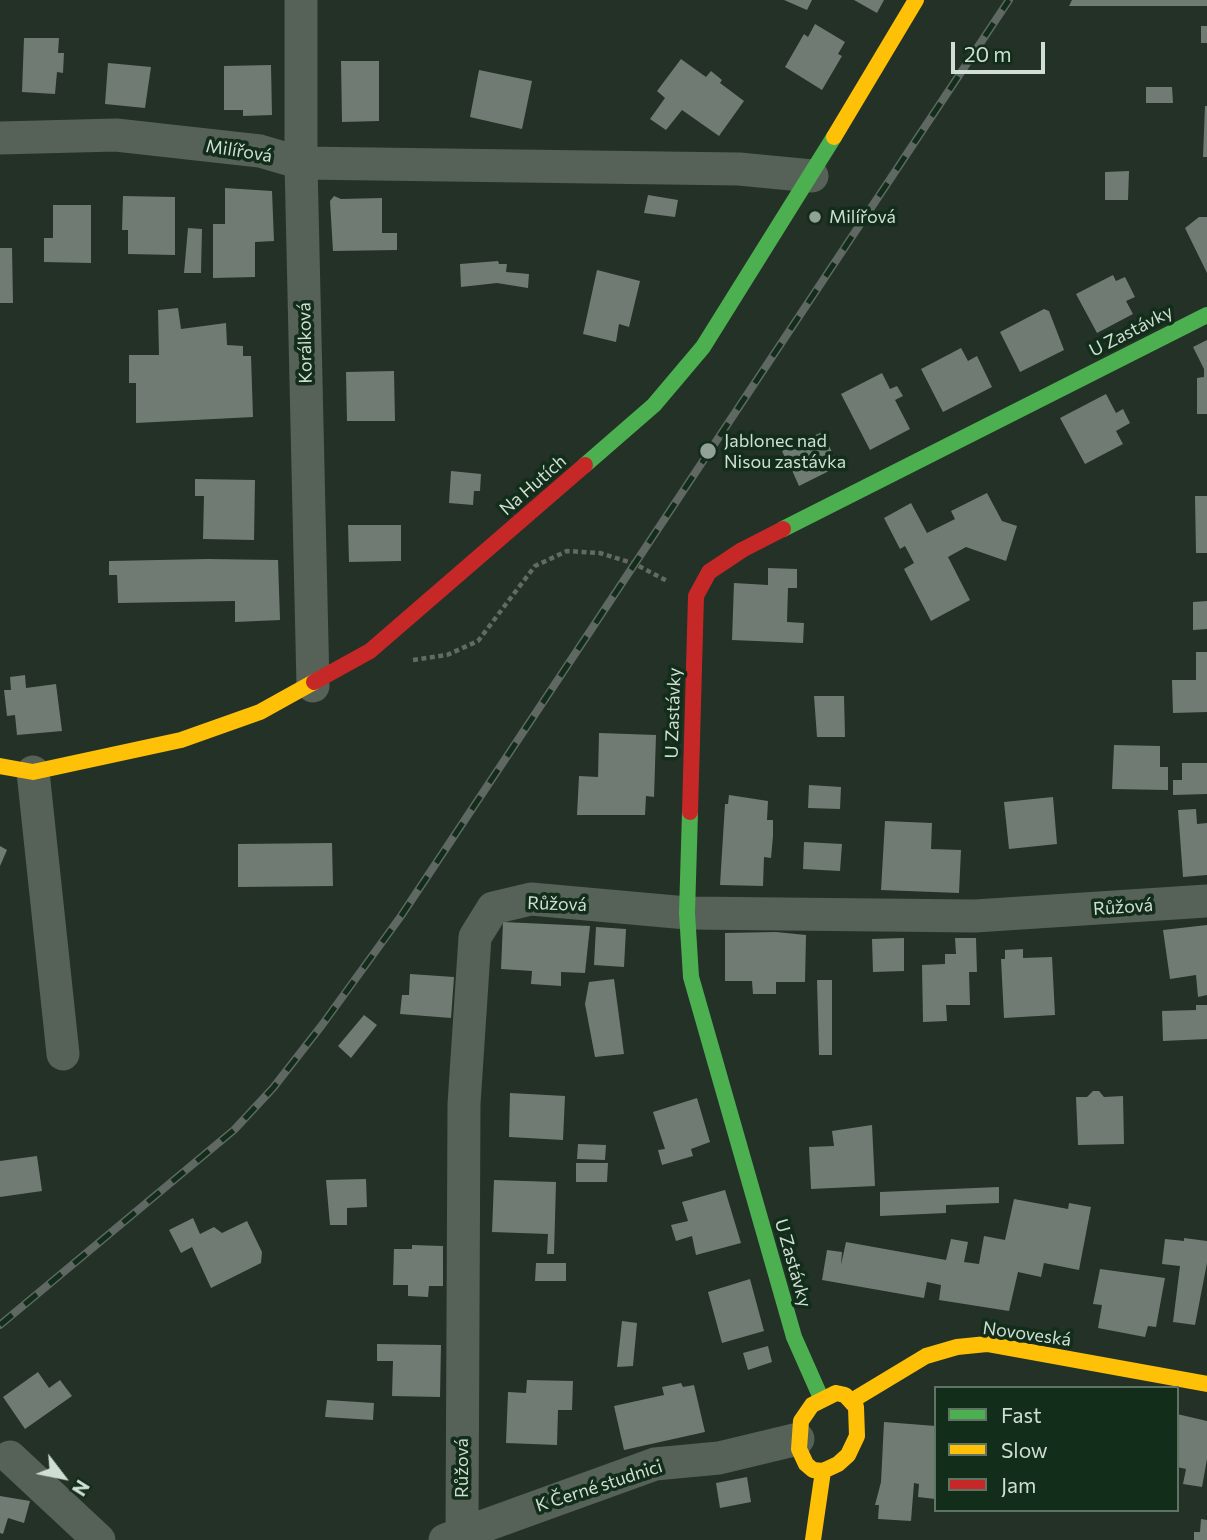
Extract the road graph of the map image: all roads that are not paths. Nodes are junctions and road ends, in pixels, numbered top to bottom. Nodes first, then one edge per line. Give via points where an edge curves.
1 (301, 0) edge
2 (916, 0) edge
3 (0, 138) edge
4 (301, 163) junction
5 (813, 176) junction
6 (1207, 315) edge
7 (313, 686) junction
8 (0, 766) edge
9 (33, 772) junction
10 (1207, 901) edge
11 (687, 913) junction
12 (63, 1054) dead end
13 (1207, 1384) edge
14 (821, 1398) junction
15 (853, 1400) junction
16 (798, 1439) junction
17 (10, 1457) dead end
18 (823, 1471) junction
19 (453, 1536) edge
20 (99, 1540) edge
21 (813, 1540) edge

1 - 4 street, Korálková
2 - 5 street, Na Hutích
3 - 4 street, Milířová via 116,135 260,151
4 - 5 street, Milířová via 739,169
4 - 7 street, Korálková
5 - 7 street, Na Hutích via 702,347 653,405 370,651
6 - 11 street, U Zastávky via 742,550 709,572 696,596
7 - 9 street, Na Hutích via 260,712 181,740
8 - 9 street, Na Hutích
9 - 12 street
10 - 11 street, Růžová via 975,916
11 - 14 street, U Zastávky via 691,977 794,1337
11 - 19 street, Růžová via 531,899 493,908 475,937 464,1104
13 - 15 street, Novoveská via 987,1344 926,1356
14 - 15 street via 836,1393
14 - 16 street via 806,1412
15 - 18 street via 859,1422 855,1443 843,1460
16 - 18 street via 806,1464
16 - 19 street, K Černé studnici via 719,1458 655,1464
17 - 20 street
18 - 21 street

